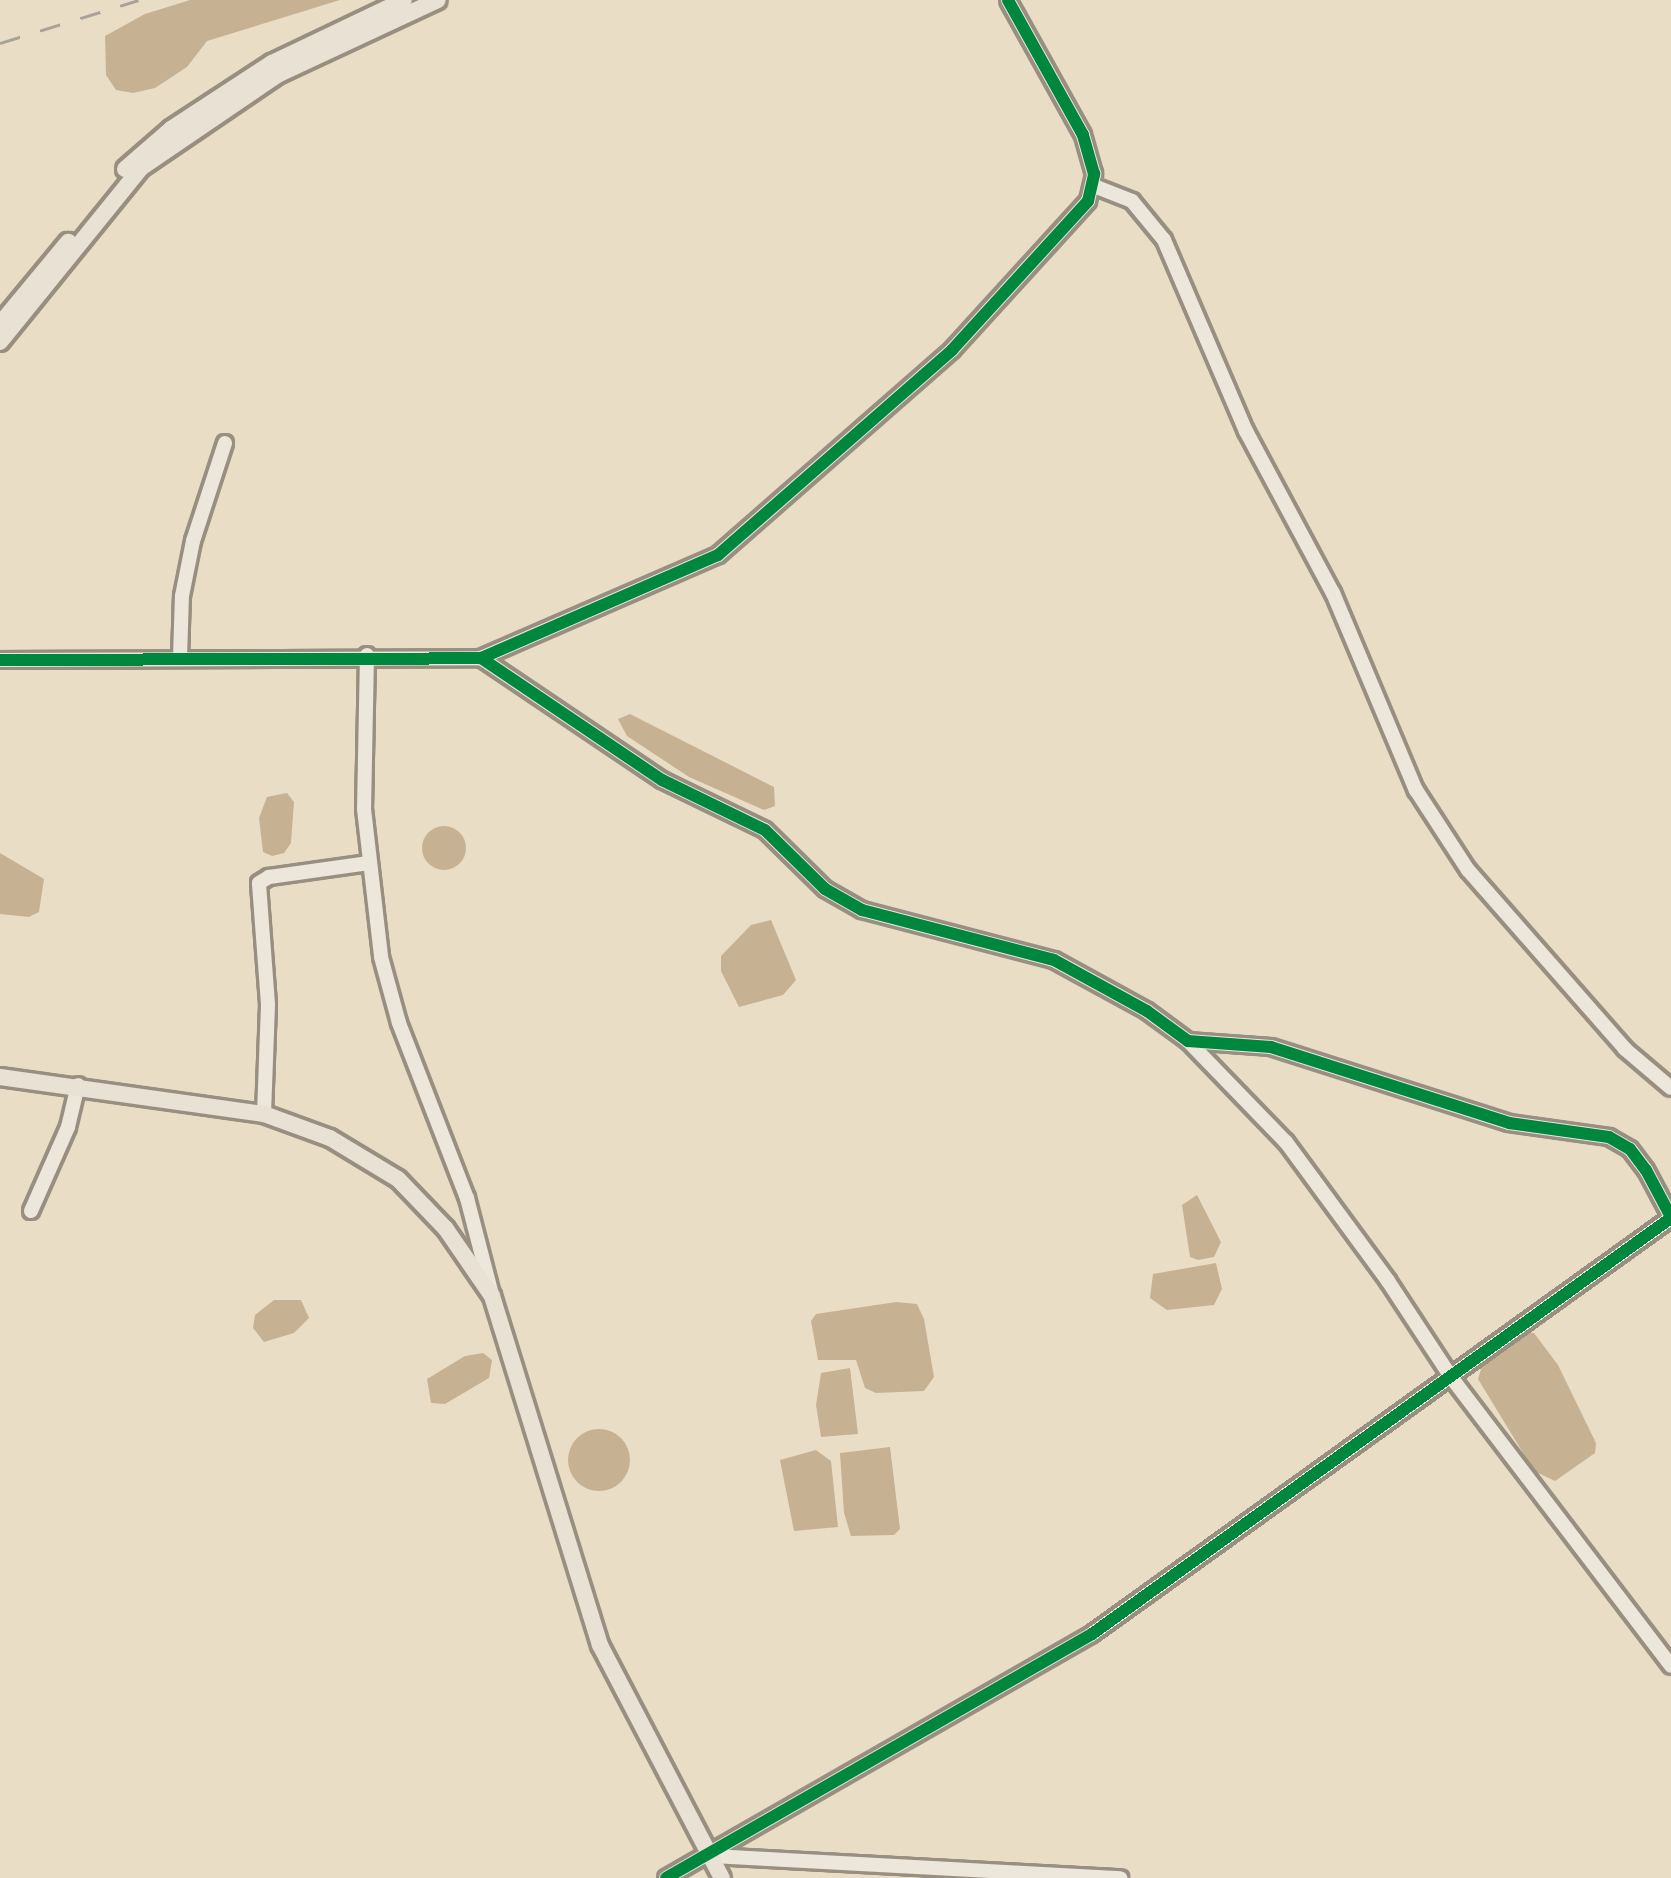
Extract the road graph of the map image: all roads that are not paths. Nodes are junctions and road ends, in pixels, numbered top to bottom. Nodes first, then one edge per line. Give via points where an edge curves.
1 (404, 0) edge
2 (438, 0) edge
3 (1008, 0) edge
4 (1094, 186) junction
5 (0, 324) edge
6 (0, 342) edge
7 (225, 442) dead end
8 (367, 656) junction
9 (180, 658) junction
10 (481, 658) junction
11 (0, 660) edge
12 (369, 863) junction
13 (1188, 1041) junction
14 (0, 1077) edge
15 (78, 1085) junction
16 (1671, 1088) edge
17 (263, 1114) junction
18 (31, 1211) dead end
19 (1671, 1217) edge
20 (492, 1296) junction
21 (1450, 1377) junction
22 (1671, 1666) edge
23 (710, 1856) junction
24 (666, 1878) edge
25 (722, 1878) edge
26 (1120, 1878) edge

1 - 5 main road via 272,63 149,146
2 - 6 main road via 279,74 141,168
3 - 4 street via 1083,135
4 - 10 street via 1069,225 952,350 718,555
4 - 16 street via 1132,201 1163,239 1246,431 1333,593 1415,790 1468,870 1625,1048
7 - 9 street via 193,541
8 - 9 street
8 - 10 street
8 - 12 street
9 - 11 street
10 - 13 street via 662,780 764,830 837,897 1054,960
12 - 17 street via 259,883 268,1004
12 - 20 street via 393,1001 467,1198
13 - 19 street via 1271,1047 1509,1123 1609,1137 1646,1169
13 - 21 street via 1286,1142
14 - 15 main road
15 - 17 main road
15 - 18 street
17 - 20 main road via 330,1138 398,1179 446,1229
19 - 21 street
20 - 23 main road via 600,1645
21 - 22 street
21 - 23 street via 1092,1634
23 - 24 street
23 - 25 main road
23 - 26 street

